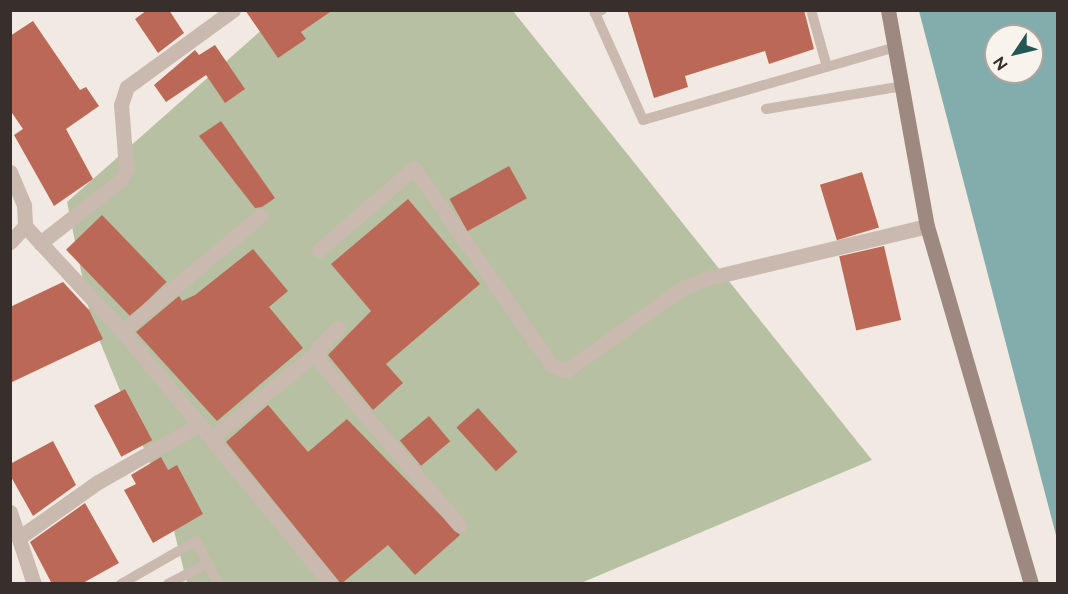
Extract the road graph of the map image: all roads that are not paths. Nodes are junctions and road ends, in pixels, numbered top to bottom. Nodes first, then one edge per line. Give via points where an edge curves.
1 (233, 10) edge
2 (603, 10) edge
3 (811, 10) edge
4 (888, 10) edge
5 (896, 46) junction
6 (827, 67) junction
7 (904, 86) junction
8 (766, 109) dead end
9 (10, 172) edge
10 (260, 216) dead end
11 (24, 226) junction
12 (927, 226) junction
13 (10, 242) edge
14 (40, 243) junction
15 (319, 250) dead end
16 (338, 328) dead end
17 (122, 331) junction
18 (316, 353) junction
19 (200, 424) junction
20 (212, 438) junction
21 (10, 512) edge
22 (459, 525) dead end
23 (20, 537) junction
24 (208, 563) junction
25 (127, 582) edge
26 (34, 584) edge
27 (168, 584) edge
28 (218, 584) edge
29 (331, 584) edge
30 (1031, 584) edge

1 - 14 street via 127,87 122,105 126,168 121,180
2 - 6 lane via 595,13 643,120
3 - 6 lane
4 - 5 street
5 - 6 lane
5 - 7 street
7 - 8 lane
7 - 12 street
9 - 11 street via 24,205
10 - 17 street
11 - 13 street
11 - 14 street
12 - 15 street via 698,282 567,370 552,366 414,168
12 - 30 street
14 - 17 street
16 - 18 street
17 - 19 street
18 - 20 street
18 - 22 street
19 - 20 street
19 - 23 street via 98,482
20 - 29 street
21 - 23 street
23 - 26 street
24 - 25 lane via 196,541
24 - 27 lane
24 - 28 lane

